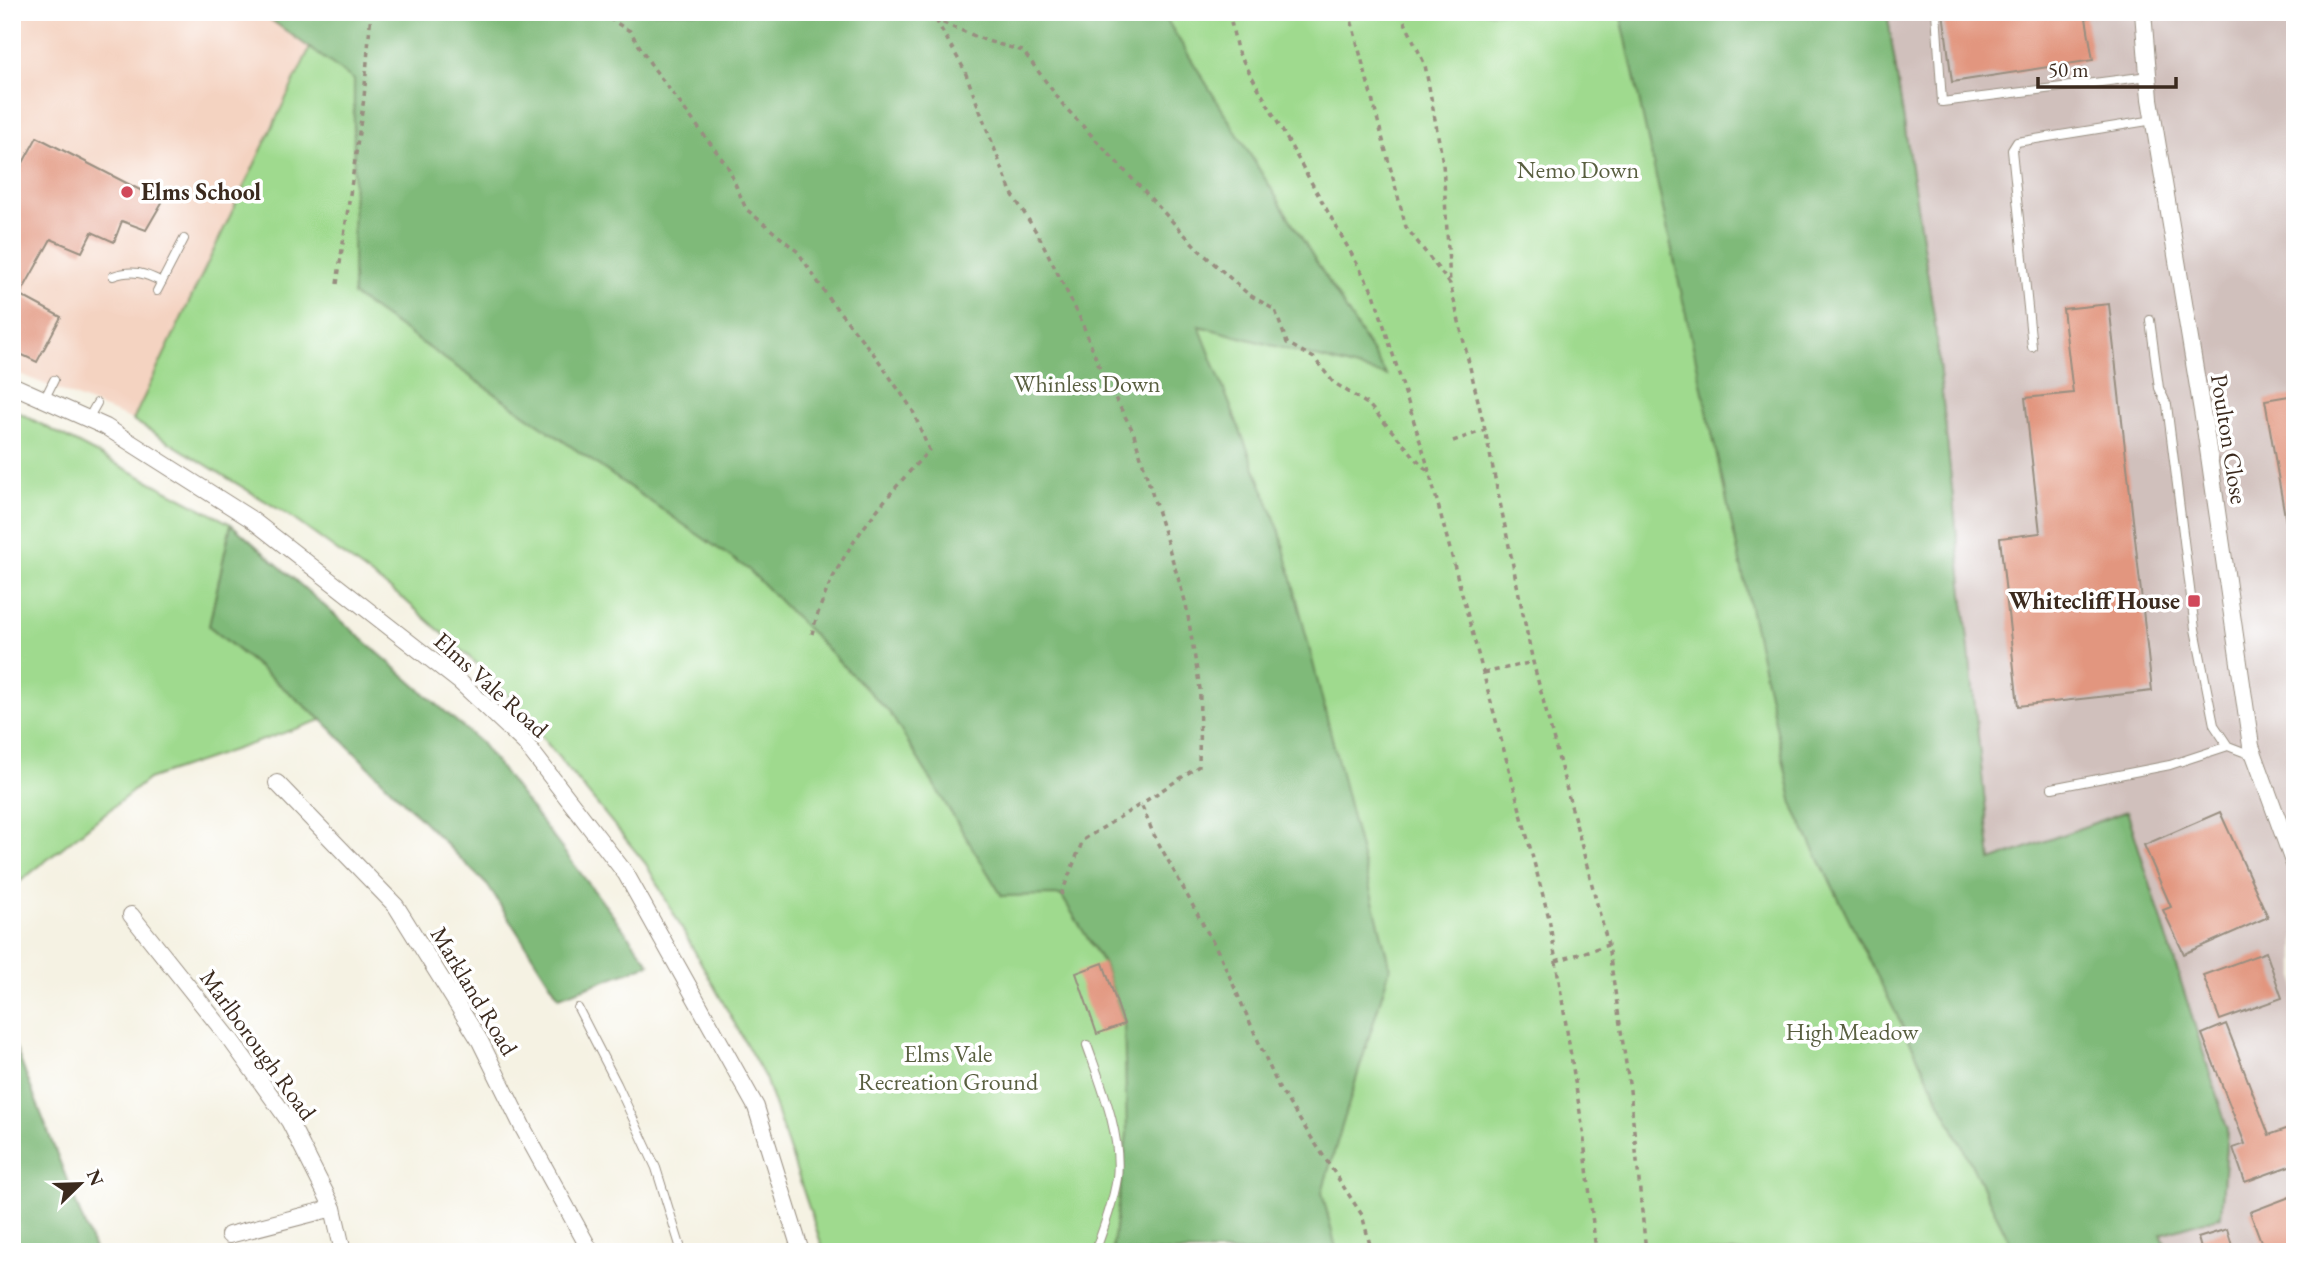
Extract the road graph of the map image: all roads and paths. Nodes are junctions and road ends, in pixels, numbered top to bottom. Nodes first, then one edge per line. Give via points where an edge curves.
1 (371, 12) edge
2 (602, 12) edge
3 (926, 12) edge
4 (1229, 12) edge
5 (1349, 12) edge
6 (1400, 12) edge
7 (1936, 12) edge
8 (2143, 12) edge
9 (936, 20) junction
10 (2148, 76) junction
11 (2154, 120) junction
12 (184, 239) dead end
13 (113, 276) dead end
14 (162, 282) junction
15 (337, 284) dead end
16 (1450, 284) junction
17 (157, 291) dead end
18 (2150, 320) dead end
19 (2032, 347) dead end
20 (54, 380) dead end
21 (12, 385) edge
22 (44, 400) junction
23 (96, 403) dead end
24 (88, 419) junction
25 (1485, 430) junction
26 (1452, 441) dead end
27 (1430, 474) junction
28 (812, 634) dead end
29 (1533, 662) junction
30 (1483, 673) junction
31 (2228, 746) junction
32 (2254, 756) junction
33 (277, 783) dead end
34 (2052, 788) dead end
35 (1140, 804) junction
36 (2295, 867) edge
37 (1061, 895) dead end
38 (131, 915) dead end
39 (1608, 945) junction
40 (1556, 961) junction
41 (578, 1008) dead end
42 (1087, 1045) dead end
43 (333, 1208) junction
44 (229, 1235) dead end
45 (343, 1252) edge
46 (591, 1252) edge
47 (682, 1252) edge
48 (801, 1252) edge
49 (1095, 1252) edge
50 (1372, 1252) edge
51 (1596, 1252) edge
52 (1646, 1252) edge

1 - 15 path via 364,99
2 - 28 path via 630,31 728,167 746,209 798,253 876,357 912,410 929,450 886,497 841,559 818,607
3 - 9 path
4 - 27 path via 1237,51 1374,294
5 - 16 path via 1406,227
6 - 16 path via 1425,65 1443,163
7 - 10 lane via 1942,102
8 - 10 street, Poulton Close
9 - 27 path via 1023,51 1064,106 1192,242 1248,294 1275,310 1287,343 1314,359 1333,382 1369,405
9 - 35 path via 964,69 1011,192 1040,238 1133,431 1186,604 1199,689 1199,766
10 - 11 street, Poulton Close
11 - 19 lane via 2017,142 2012,150
11 - 32 street, Poulton Close
12 - 14 lane
13 - 14 lane via 132,271
14 - 17 lane
16 - 25 path
18 - 31 lane via 2159,388 2168,405 2195,629 2214,725
20 - 22 lane
21 - 22 street, Elms Vale Road
22 - 24 street, Elms Vale Road
23 - 24 lane
24 - 48 street, Elms Vale Road via 251,519 460,682 525,743 626,874 756,1107
25 - 26 path
25 - 29 path
27 - 30 path
29 - 30 path
29 - 39 path
30 - 40 path via 1549,918
31 - 32 lane
31 - 34 lane via 2170,765
32 - 36 street, Poulton Close
33 - 46 street, Markland Road via 396,906 480,1041
35 - 37 path via 1083,840
35 - 50 path via 1221,957 1279,1088 1362,1215
38 - 43 street, Marlborough Road via 289,1121
39 - 40 path
39 - 52 path via 1630,1090
40 - 51 path via 1583,1131
41 - 47 lane via 656,1168
42 - 49 lane via 1109,1107 1117,1174
43 - 44 street
43 - 45 street, Marlborough Road

